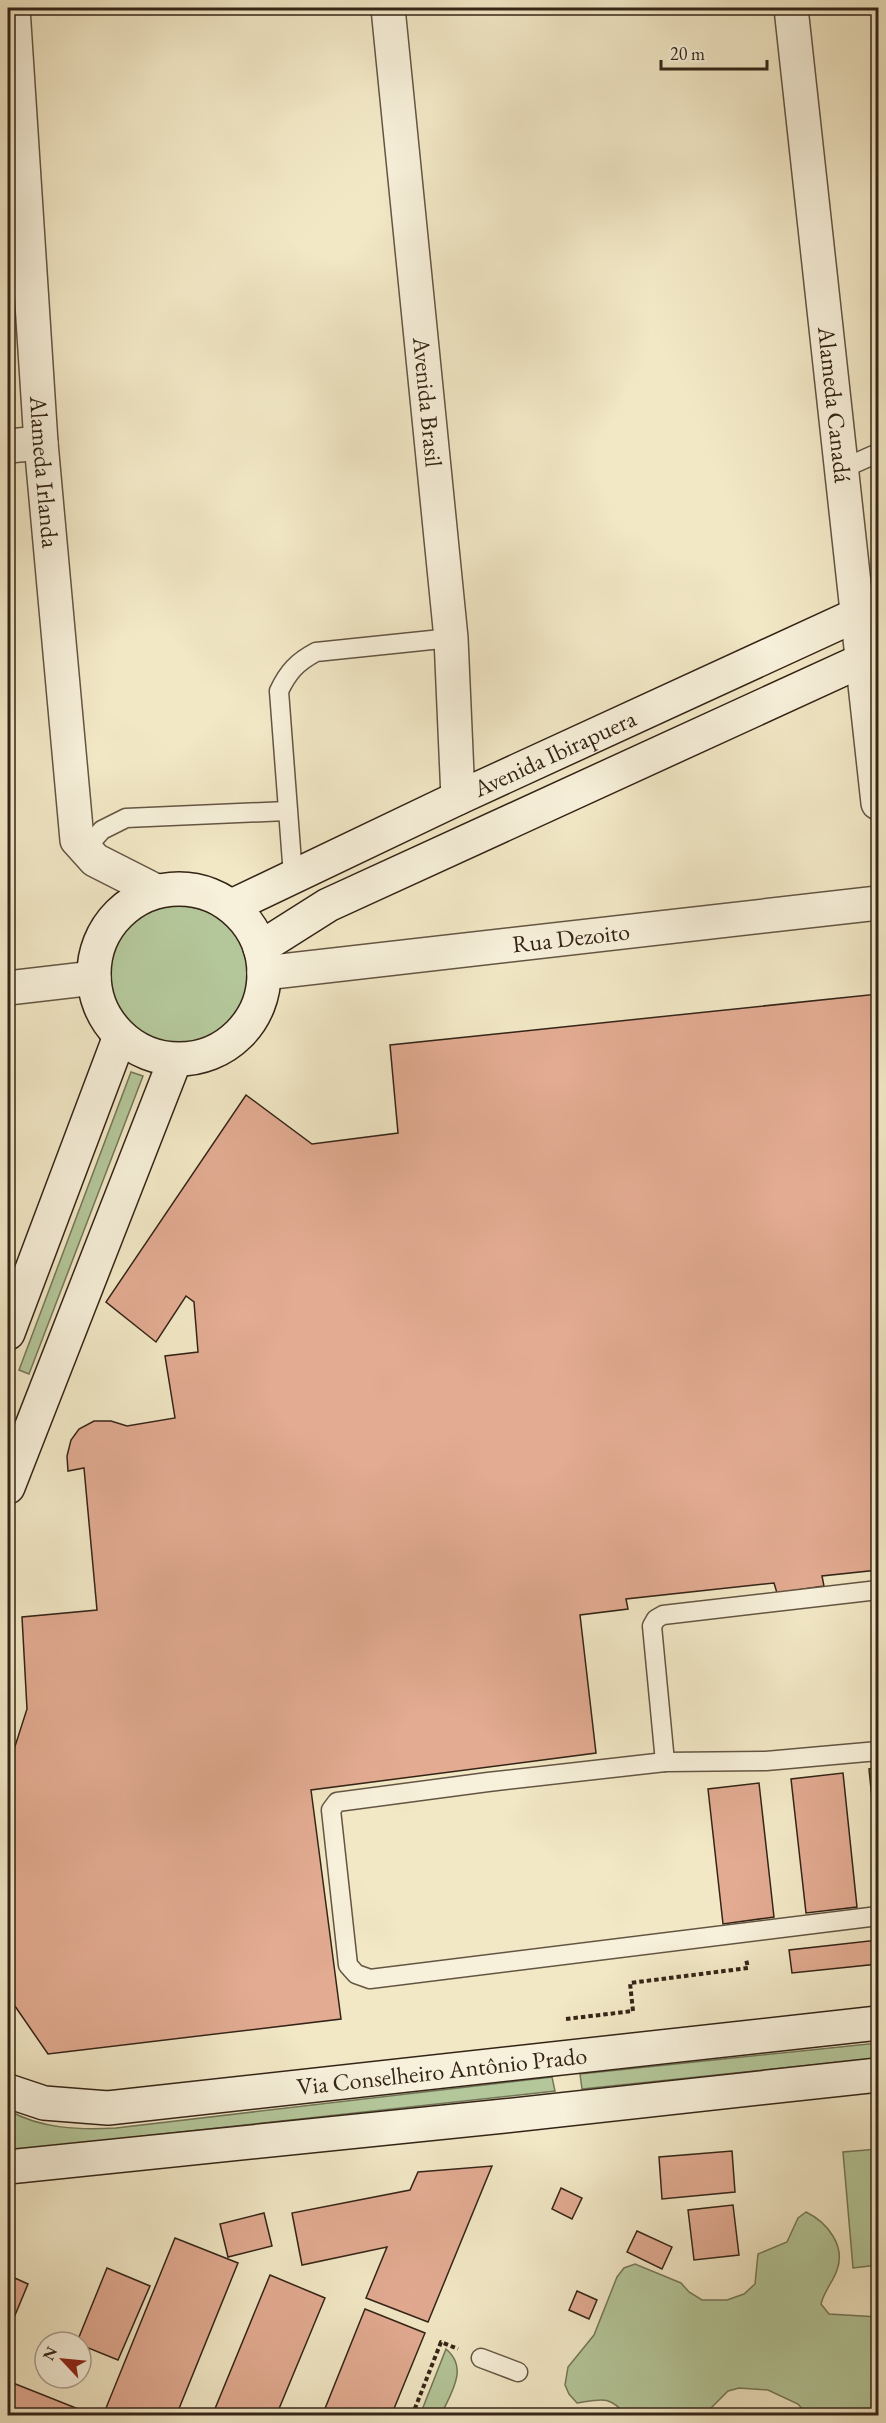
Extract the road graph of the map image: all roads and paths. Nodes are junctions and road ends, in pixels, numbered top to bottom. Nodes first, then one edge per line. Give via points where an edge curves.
1 (14, 8) edge
2 (388, 8) edge
3 (792, 8) edge
4 (12, 54) edge
5 (41, 443) junction
6 (8, 446) edge
7 (879, 453) edge
8 (842, 469) junction
9 (868, 609) edge
10 (451, 638) junction
11 (871, 656) edge
12 (458, 798) junction
13 (879, 803) edge
14 (287, 811) junction
15 (85, 849) junction
16 (293, 876) junction
17 (156, 891) junction
18 (879, 903) edge
19 (232, 906) junction
20 (262, 961) junction
21 (94, 978) junction
22 (8, 988) edge
23 (120, 1036) junction
24 (175, 1060) junction
25 (8, 1333) edge
26 (8, 1487) edge
27 (879, 1590) edge
28 (879, 1751) edge
29 (665, 1762) junction
30 (879, 1916) edge
31 (879, 2023) edge
32 (879, 2075) edge
33 (8, 2091) edge
34 (8, 2167) edge
35 (481, 2358) joint
36 (518, 2372) dead end
37 (412, 2415) edge

1 - 4 main road, Alameda Irlanda
2 - 10 main road, Avenida Brasil
3 - 8 main road, Alameda Canadá
4 - 5 main road, Alameda Irlanda
5 - 6 main road
5 - 15 main road, Alameda Irlanda via 77,840
7 - 8 lane
8 - 9 main road, Alameda Canadá
9 - 11 main road, Alameda Canadá
9 - 12 main road, Avenida Ibirapuera
10 - 12 main road, Avenida Brasil
10 - 14 lane via 315,652 299,660 279,691
11 - 13 main road, Alameda Canadá
11 - 20 main road, Avenida Ibirapuera via 328,905
12 - 16 main road, Avenida Ibirapuera
14 - 15 lane via 126,818 102,830
14 - 16 lane
15 - 17 main road via 94,860
16 - 19 main road, Avenida Ibirapuera
17 - 19 main road via 184,889 209,894
17 - 21 main road via 115,917 101,939
18 - 20 main road, Rua Dezoito
19 - 20 main road via 249,925
20 - 24 main road via 258,1007 238,1036 209,1054
21 - 22 main road
21 - 23 main road via 101,1010
23 - 24 main road via 145,1053
23 - 25 main road
24 - 26 main road
27 - 29 lane via 663,1615 656,1619 652,1626
28 - 29 lane via 766,1761
29 - 30 lane via 337,1802 331,1810 348,1965 356,1974 370,1979
31 - 33 main road, Via Conselheiro Antônio Prado via 108,2108 44,2103
32 - 34 main road, Via Conselheiro Antônio Prado
35 - 36 lane
35 - 37 path via 441,2342

